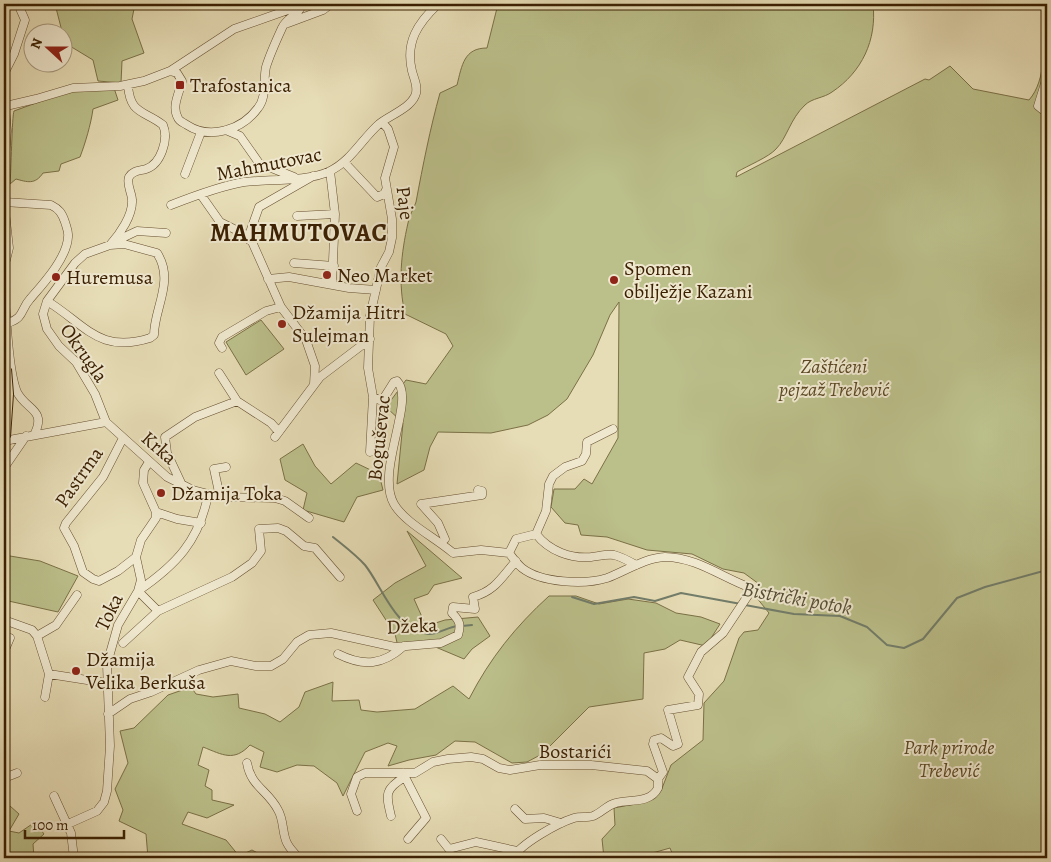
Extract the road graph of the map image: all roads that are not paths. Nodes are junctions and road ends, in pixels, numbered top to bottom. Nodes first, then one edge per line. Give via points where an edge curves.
1 (18, 4) edge
2 (331, 4) edge
3 (438, 4) edge
4 (302, 5) edge
5 (283, 7) edge
6 (284, 24) junction
7 (170, 71) junction
8 (4, 74) edge
9 (1047, 77) edge
10 (128, 85) junction
11 (4, 96) edge
12 (6, 106) junction
13 (1047, 110) edge
14 (382, 122) junction
15 (226, 130) junction
16 (200, 132) junction
17 (344, 162) junction
18 (4, 170) edge
19 (330, 171) junction
20 (185, 174) dead end
21 (313, 176) junction
22 (296, 178) junction
23 (386, 190) junction
24 (201, 196) junction
25 (4, 202) edge
26 (171, 205) dead end
27 (336, 214) junction
28 (297, 216) dead end
29 (5, 219) edge
30 (166, 233) dead end
31 (251, 241) junction
32 (110, 245) junction
33 (294, 263) dead end
34 (334, 266) junction
35 (4, 268) edge
36 (268, 278) junction
37 (332, 284) junction
38 (4, 285) edge
39 (40, 289) junction
40 (376, 290) junction
41 (49, 298) junction
42 (281, 307) junction
43 (7, 322) junction
44 (370, 339) junction
45 (222, 348) dead end
46 (5, 369) edge
47 (219, 373) dead end
48 (314, 384) junction
49 (373, 398) junction
50 (237, 401) junction
51 (106, 422) junction
52 (613, 429) dead end
53 (35, 433) junction
54 (8, 436) edge
55 (26, 436) junction
56 (123, 438) junction
57 (4, 441) edge
58 (370, 452) dead end
59 (149, 462) junction
60 (226, 466) dead end
61 (4, 468) edge
62 (183, 485) junction
63 (478, 490) dead end
64 (208, 495) junction
65 (220, 497) junction
66 (156, 512) junction
67 (310, 518) dead end
68 (201, 523) junction
69 (536, 534) junction
70 (441, 543) junction
71 (509, 553) junction
72 (136, 557) junction
73 (516, 561) junction
74 (636, 565) junction
75 (340, 577) dead end
76 (99, 580) joint
77 (138, 591) junction
78 (77, 595) dead end
79 (158, 611) junction
80 (4, 620) edge
81 (37, 636) junction
82 (10, 638) dead end
83 (123, 643) dead end
84 (404, 646) junction
85 (4, 652) edge
86 (338, 654) dead end
87 (49, 674) junction
88 (106, 683) junction
89 (45, 697) dead end
90 (108, 714) junction
91 (247, 763) dead end
92 (17, 773) dead end
93 (404, 775) junction
94 (4, 778) edge
95 (658, 779) junction
96 (54, 796) dead end
97 (515, 809) dead end
98 (357, 811) dead end
99 (391, 816) dead end
100 (561, 823) junction
101 (68, 824) junction
102 (408, 839) dead end
103 (441, 839) dead end
104 (515, 854) edge
105 (74, 858) edge
106 (299, 858) edge

1 - 8 street via 25,20
2 - 6 street
3 - 14 street, Mahmutovac via 417,27 410,49 417,87 415,96 411,103
4 - 5 street
4 - 6 street
5 - 7 street via 234,29
6 - 15 street via 266,69 260,106 252,116
7 - 10 street
7 - 16 street via 177,73 182,81 176,99 178,118
9 - 13 street via 1038,106
10 - 12 street via 73,88
10 - 32 street via 133,106 163,125 165,143 152,165 133,172 130,177 132,206
11 - 12 street
12 - 18 street
14 - 17 street, Mahmutovac
14 - 23 street, Paje via 394,147 385,178
15 - 16 street
15 - 22 street via 240,136 259,163
16 - 20 street
17 - 19 street, Mahmutovac
17 - 23 street, Mahmutovac via 377,197
19 - 21 street, Mahmutovac
19 - 27 street
21 - 22 street, Mahmutovac
21 - 31 street via 259,207 251,225
22 - 24 street, Mahmutovac via 232,184
23 - 40 street, Paje via 392,238
24 - 26 street, Mahmutovac
24 - 31 street via 220,222 246,235
25 - 29 street
25 - 39 street via 51,205 64,218 68,237 66,245
27 - 28 street
27 - 34 street
29 - 35 street via 9,248
30 - 32 street via 137,231
31 - 36 street
32 - 41 street, Okrugla via 85,254
32 - 41 street, Okrugla via 124,244 157,253 162,261 162,302 154,321 154,335 136,342 112,343 94,335
33 - 34 street
34 - 37 street
36 - 37 street via 289,277
36 - 42 street
37 - 40 street
38 - 43 street
39 - 41 street, Okrugla
39 - 43 street via 28,301 21,316
40 - 44 street, Paje via 370,316
41 - 51 street, Okrugla via 43,314 47,329 76,362 95,394
42 - 45 street via 266,311 222,337 219,343
42 - 48 street via 306,340 314,366
43 - 53 street via 15,386 20,397 36,412 39,424
44 - 48 street
44 - 49 street, Paje via 368,368
46 - 54 main road, bridge
47 - 50 street
48 - 50 street via 277,435 264,419
49 - 58 street, Paje
49 - 70 street, Boguševac via 382,401 394,382 400,385 401,413 390,460 389,490 402,515
50 - 62 street via 195,417 165,437 172,466
51 - 53 street
51 - 56 street, Krka
52 - 69 street via 587,442 582,461 553,476 546,512
53 - 55 street
54 - 55 street
54 - 57 street
55 - 61 street
56 - 59 street, Krka
56 - 76 street, Pastrma via 103,477 64,528 83,572
59 - 62 street, Krka
59 - 66 street via 143,483
60 - 65 street via 216,467 214,471
62 - 64 street, Krka
63 - 70 street via 482,495 421,504 443,532 445,539
64 - 65 street, Krka
64 - 68 street
65 - 67 street, Krka via 275,498
66 - 68 street via 177,520
66 - 72 street, Toka via 155,521 141,540
68 - 77 street via 176,561
69 - 71 street via 516,539
69 - 74 street via 545,544 569,556 612,555
70 - 71 street, Boguševac via 453,553 476,550
71 - 73 street
72 - 76 street, Toka via 118,572
72 - 77 street, Toka via 140,580
73 - 74 street via 530,573 569,582 606,578
73 - 84 street, Džeka via 492,590 473,597 475,609 453,607 452,613 460,626 458,635 450,640
74 - 95 street via 666,557 702,565 751,588 723,632 701,652 688,677 699,694 698,705 668,709 678,744 673,746 660,738 654,740 663,772
75 - 79 street via 314,548 304,546 286,531 259,529 262,551 252,563 214,587
77 - 79 street
77 - 88 street, Toka via 110,646
78 - 81 street, Toka via 56,625
79 - 83 street
80 - 81 street via 32,630
81 - 87 street
82 - 85 street
84 - 86 street via 379,662 354,660
84 - 90 street, Džeka via 383,646 331,633 317,633 301,638 284,659 271,666 231,661 199,670 130,699
87 - 88 street
87 - 89 street
88 - 90 street, Toka
90 - 101 street, Toka via 109,779 104,802 92,814
91 - 106 street via 255,783 280,812 287,845
92 - 94 street
93 - 95 street, Bostarići via 415,773 433,762 472,757 510,770 540,765 599,765 646,771
93 - 98 street, Bostarići via 365,773 357,776 351,794
93 - 99 street via 388,792
93 - 102 street via 426,818
95 - 100 street via 658,788 650,798 617,802 594,816 580,816
96 - 101 street
97 - 100 street via 525,819 544,818
100 - 104 street
101 - 105 street
103 - 104 street via 449,849 476,842

